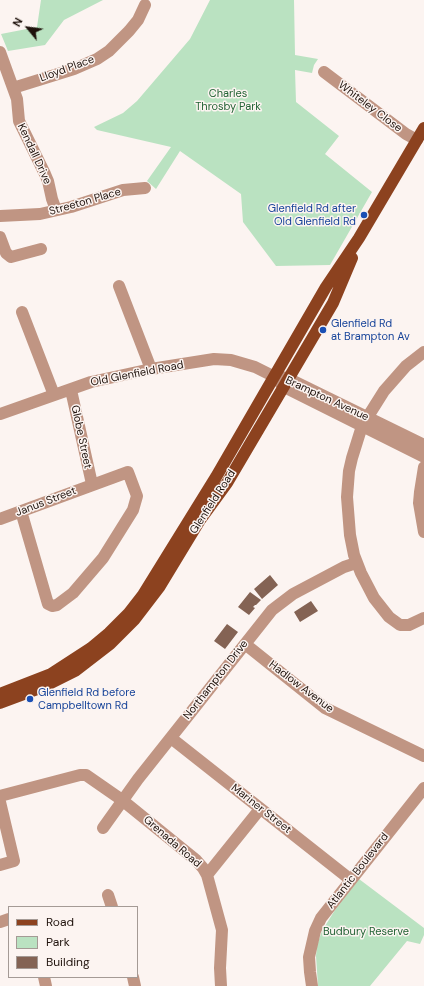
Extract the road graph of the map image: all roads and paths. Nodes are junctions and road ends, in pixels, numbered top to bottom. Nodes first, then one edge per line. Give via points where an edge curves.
1 (145, 5) dead end
2 (0, 52) edge
3 (324, 72) dead end
4 (13, 88) junction
5 (424, 128) edge
6 (417, 140) junction
7 (145, 188) dead end
8 (56, 210) junction
9 (0, 216) edge
10 (0, 237) edge
11 (359, 238) junction
12 (41, 250) dead end
13 (119, 286) dead end
14 (22, 312) dead end
15 (424, 352) edge
16 (151, 369) junction
17 (274, 377) junction
18 (286, 383) junction
19 (71, 390) junction
20 (54, 395) junction
21 (0, 414) edge
22 (365, 422) junction
23 (424, 445) edge
24 (424, 457) edge
25 (424, 467) edge
26 (92, 484) junction
27 (21, 511) junction
28 (0, 519) edge
29 (424, 532) edge
30 (356, 563) junction
31 (424, 618) edge
32 (245, 644) junction
33 (0, 694) edge
34 (0, 703) edge
35 (171, 738) junction
36 (424, 756) edge
37 (424, 788) edge
38 (0, 796) edge
39 (122, 800) junction
40 (0, 802) edge
41 (260, 809) junction
42 (103, 828) dead end
43 (0, 865) edge
44 (207, 875) junction
45 (351, 880) junction
46 (108, 895) dead end
47 (112, 906) edge
48 (221, 986) edge
49 (312, 986) edge

1 - 4 street, Lloyd Place via 129,32 97,59
2 - 4 street, Kendall Drive
3 - 6 street, Whiteley Close
4 - 8 street, Kendall Drive via 19,121 48,181
5 - 6 main road, Glenfield Road
6 - 11 main road, Glenfield Road
7 - 8 street, Streeton Place via 123,190 70,208
8 - 9 street, Streeton Place via 40,214
10 - 12 street via 6,253 11,257
11 - 17 main road, Glenfield Road via 326,287
11 - 18 main road, Glenfield Road via 333,303
13 - 16 street
14 - 20 street
15 - 22 street via 398,374 381,394
16 - 17 street, Old Glenfield Road via 214,359 231,360 255,367
16 - 19 street, Old Glenfield Road via 91,382
17 - 18 street, Brampton Avenue via 287,378
17 - 33 main road, Glenfield Road via 179,539 129,613 109,634 72,662 51,674
18 - 22 street, Brampton Avenue
18 - 34 main road, Glenfield Road via 227,483 200,520 160,586 134,620 110,644 75,671 43,687
19 - 20 street, Old Glenfield Road
19 - 26 street, Globe Street
20 - 21 street, Old Glenfield Road
22 - 23 street, Brampton Avenue
22 - 24 street, Brampton Avenue
22 - 30 street via 352,458 347,497 350,535
25 - 29 street via 419,503
26 - 27 street, Janus Street
26 - 27 street, Janus Street via 128,472 137,496 136,500 133,510 103,558 73,593 57,606 48,604
27 - 28 street, Janus Street
30 - 31 street via 374,598 389,617 400,625 410,625
30 - 32 street, Northampton Drive via 285,600 272,610
32 - 35 street, Northampton Drive
32 - 36 street, Hadlow Avenue via 325,708
35 - 39 street, Northampton Drive
35 - 41 street, Mariner Street
37 - 45 street, Atlantic Boulevard
38 - 39 street, Grenada Road via 86,775
39 - 42 street, Northampton Drive
39 - 44 street, Grenada Road via 196,860
40 - 43 street via 14,861
41 - 44 street
41 - 45 street, Mariner Street
44 - 48 street, Grenada Road via 222,930
45 - 49 street, Atlantic Boulevard via 321,918 315,931 309,958
46 - 47 street

